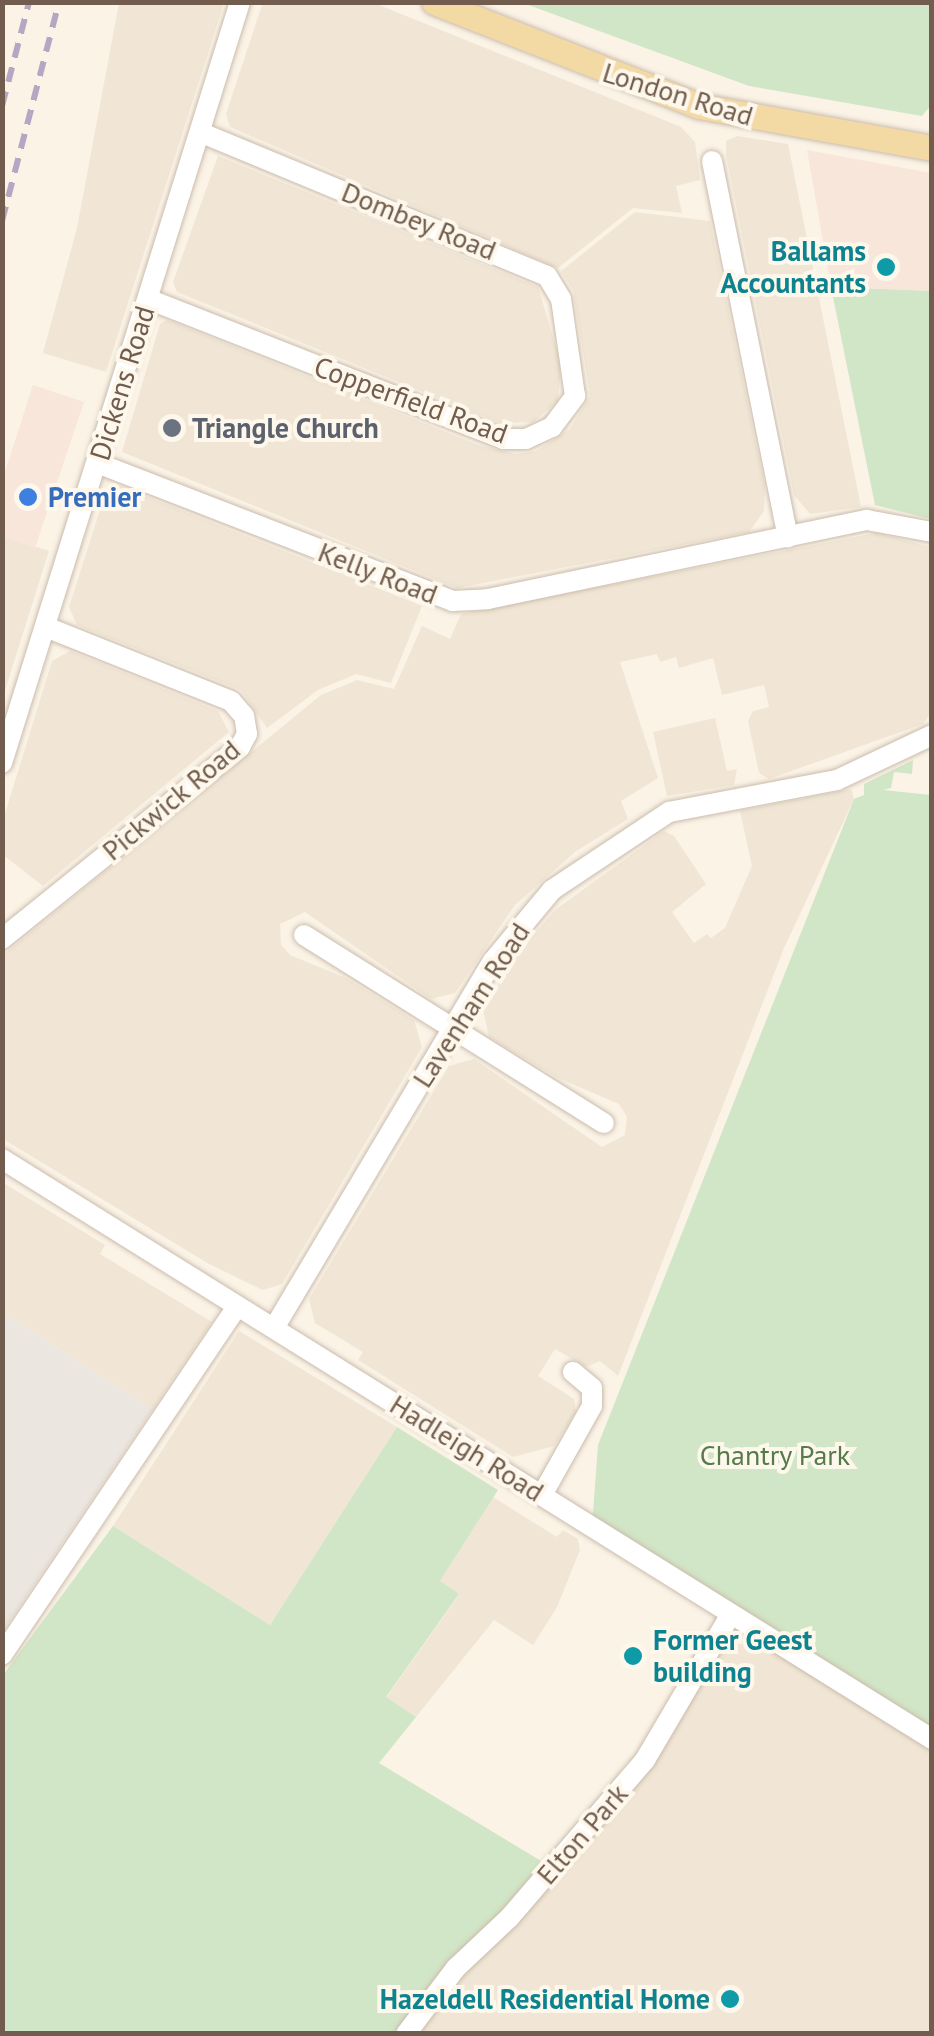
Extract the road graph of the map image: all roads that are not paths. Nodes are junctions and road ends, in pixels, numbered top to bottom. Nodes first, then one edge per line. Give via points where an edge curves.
1 (240, 2) edge
2 (434, 2) edge
3 (201, 133) junction
4 (932, 148) edge
5 (712, 160) dead end
6 (148, 299) junction
7 (575, 366) joint
8 (98, 463) junction
9 (932, 532) edge
10 (788, 537) junction
11 (46, 627) junction
12 (932, 735) edge
13 (2, 763) edge
14 (304, 935) dead end
15 (2, 939) edge
16 (452, 1029) junction
17 (604, 1123) dead end
18 (2, 1159) edge
19 (237, 1306) junction
20 (274, 1328) junction
21 (574, 1372) dead end
22 (542, 1494) junction
23 (731, 1614) junction
24 (2, 1656) edge
25 (932, 1739) edge
26 (406, 2034) edge

1 - 3 street, Dickens Road
2 - 4 main road, London Road via 699,106
3 - 6 street, Dickens Road
3 - 7 street, Dombey Road via 540,271 561,299
5 - 10 street
6 - 7 street, Copperfield Road via 503,439 532,437 559,422 575,396
6 - 8 street, Dickens Road
8 - 10 street, Kelly Road via 452,600 488,599
8 - 11 street, Dickens Road
9 - 10 street, Kelly Road via 880,519
11 - 13 street, Dickens Road
11 - 15 street, Pickwick Road via 231,701 244,716 247,734
12 - 16 street, Lavenham Road via 837,780 694,804 652,820 539,902
14 - 16 street
16 - 17 street
16 - 20 street, Lavenham Road
18 - 19 street, Hadleigh Road
19 - 20 street, Hadleigh Road
19 - 24 street
20 - 22 street, Hadleigh Road
21 - 22 street via 592,1388 592,1406
22 - 23 street, Hadleigh Road
23 - 25 street, Hadleigh Road
23 - 26 street, Elton Park via 645,1760 510,1918 456,1968

